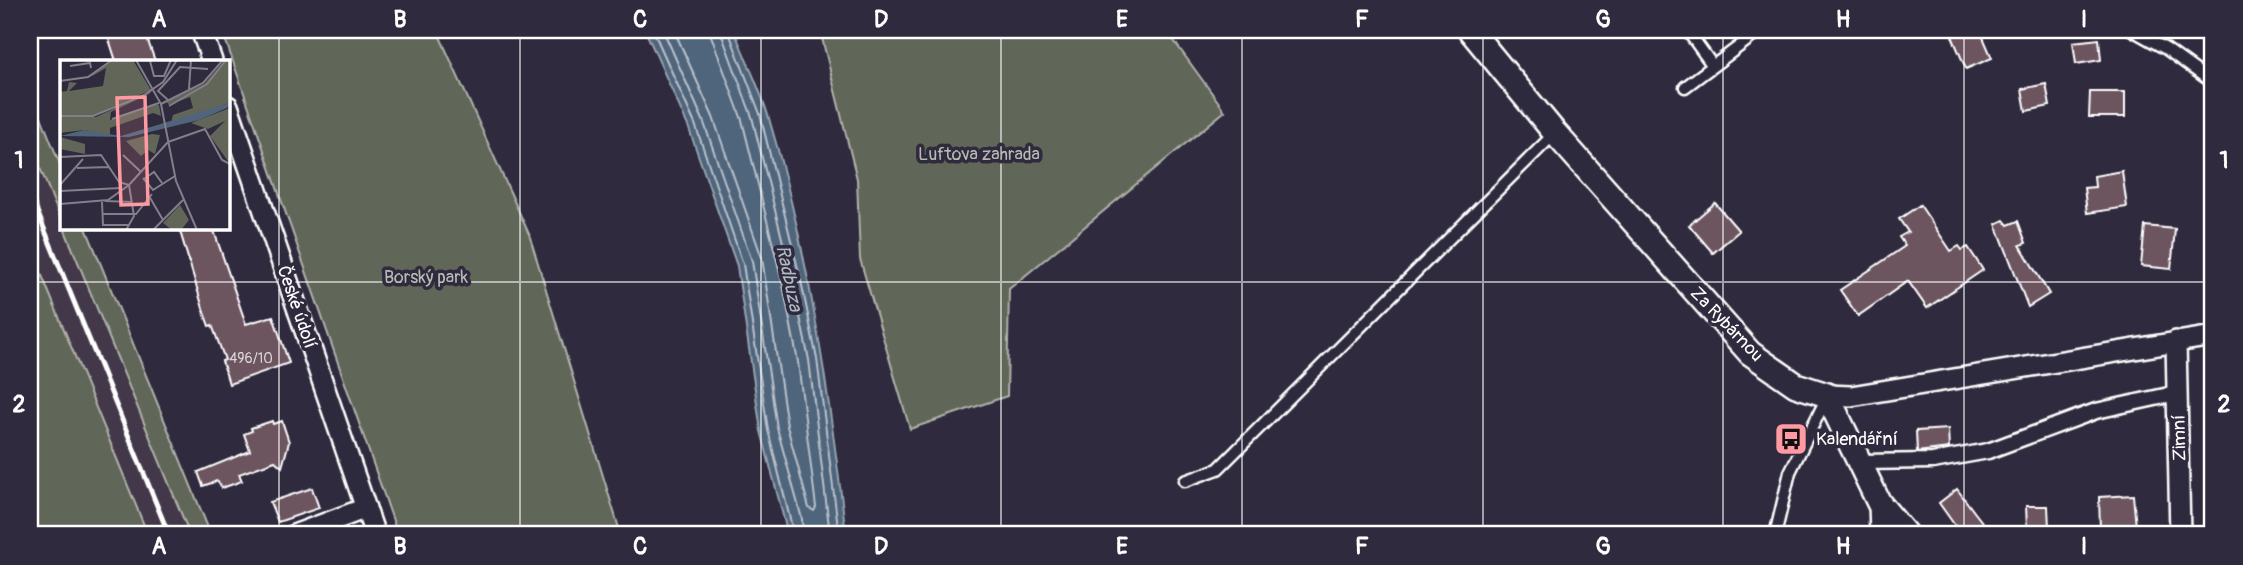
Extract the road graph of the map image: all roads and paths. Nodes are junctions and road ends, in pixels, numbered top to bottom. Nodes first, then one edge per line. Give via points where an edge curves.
1 (201, 30) edge
2 (1470, 30) edge
3 (1687, 30) edge
4 (1761, 30) edge
5 (2132, 30) edge
6 (212, 60) edge
7 (1713, 66) junction
8 (2213, 83) edge
9 (1685, 87) dead end
10 (229, 109) edge
11 (1555, 133) junction
12 (2213, 336) edge
13 (2176, 341) junction
14 (2178, 393) junction
15 (1827, 395) junction
16 (1860, 463) junction
17 (1185, 481) dead end
18 (1879, 503) junction
19 (366, 508) junction
20 (294, 535) edge
21 (375, 535) edge
22 (1775, 535) edge
23 (1880, 535) edge
24 (1906, 535) edge
25 (2180, 535) edge

1 - 6 street
2 - 11 street, Za Rybárnou
3 - 7 lane
4 - 7 lane
5 - 8 lane
7 - 9 lane
10 - 19 street, České údolí
11 - 15 street, Za Rybárnou via 1749,353 1796,385
11 - 17 lane via 1218,469
12 - 13 street, Za Rybárnou
13 - 14 street, Zimní
13 - 15 street, Za Rybárnou via 1851,396
14 - 16 street via 2096,411 1988,451 1922,462
14 - 25 street, Zimní
15 - 16 street
15 - 22 lane via 1790,472
16 - 18 street
18 - 23 street
18 - 24 street
19 - 20 street
19 - 21 street, České údolí

